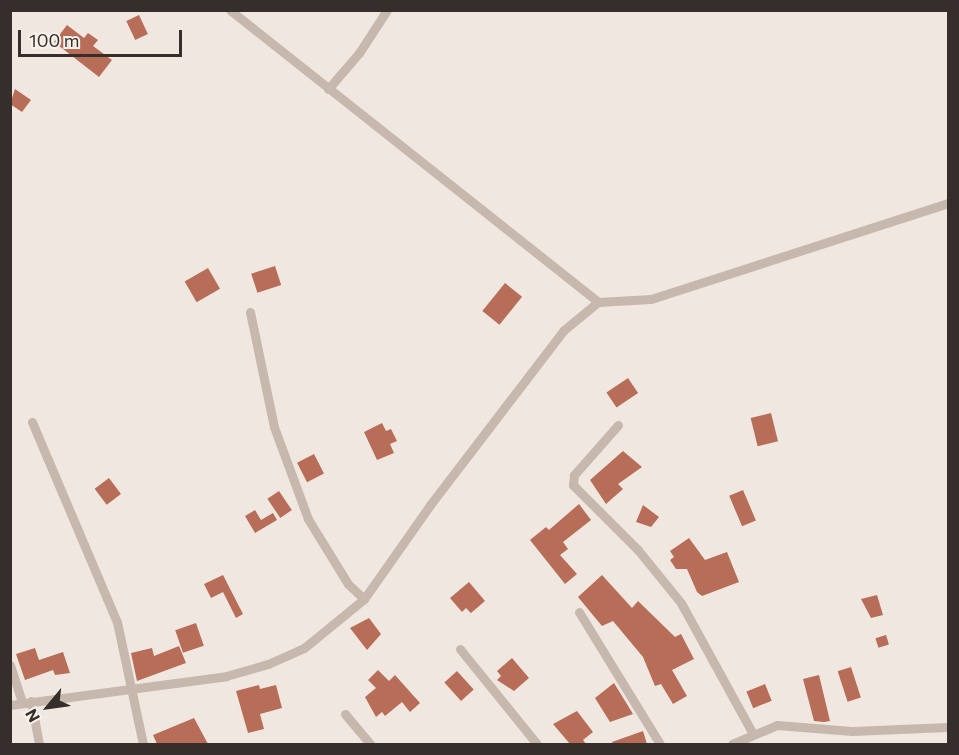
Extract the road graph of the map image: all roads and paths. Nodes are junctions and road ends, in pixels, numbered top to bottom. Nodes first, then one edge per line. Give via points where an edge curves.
1 (387, 10) edge
2 (234, 12) edge
3 (327, 89) junction
4 (948, 203) edge
5 (598, 302) junction
6 (250, 312) dead end
7 (32, 422) dead end
8 (618, 425) dead end
9 (363, 599) junction
10 (579, 612) dead end
11 (460, 649) dead end
12 (10, 665) edge
13 (130, 690) junction
14 (27, 702) junction
15 (10, 705) edge
16 (345, 714) dead end
17 (948, 727) edge
18 (753, 734) junction
19 (39, 744) edge
20 (143, 744) edge
21 (370, 744) edge
22 (537, 744) edge
23 (660, 744) edge
24 (732, 744) edge

1 - 3 street via 359,53
2 - 3 street
3 - 5 street
4 - 5 street via 651,298
5 - 9 street via 564,330
6 - 9 street via 273,427 308,519 348,584
7 - 13 street via 117,622
8 - 18 street via 574,475 573,485 638,550 681,603
9 - 13 street via 304,648 268,664 226,676
10 - 23 street
11 - 22 street
12 - 14 street
13 - 14 street
13 - 20 street
14 - 15 street
14 - 19 street
16 - 21 street
17 - 18 street via 852,731 786,724
18 - 24 street

